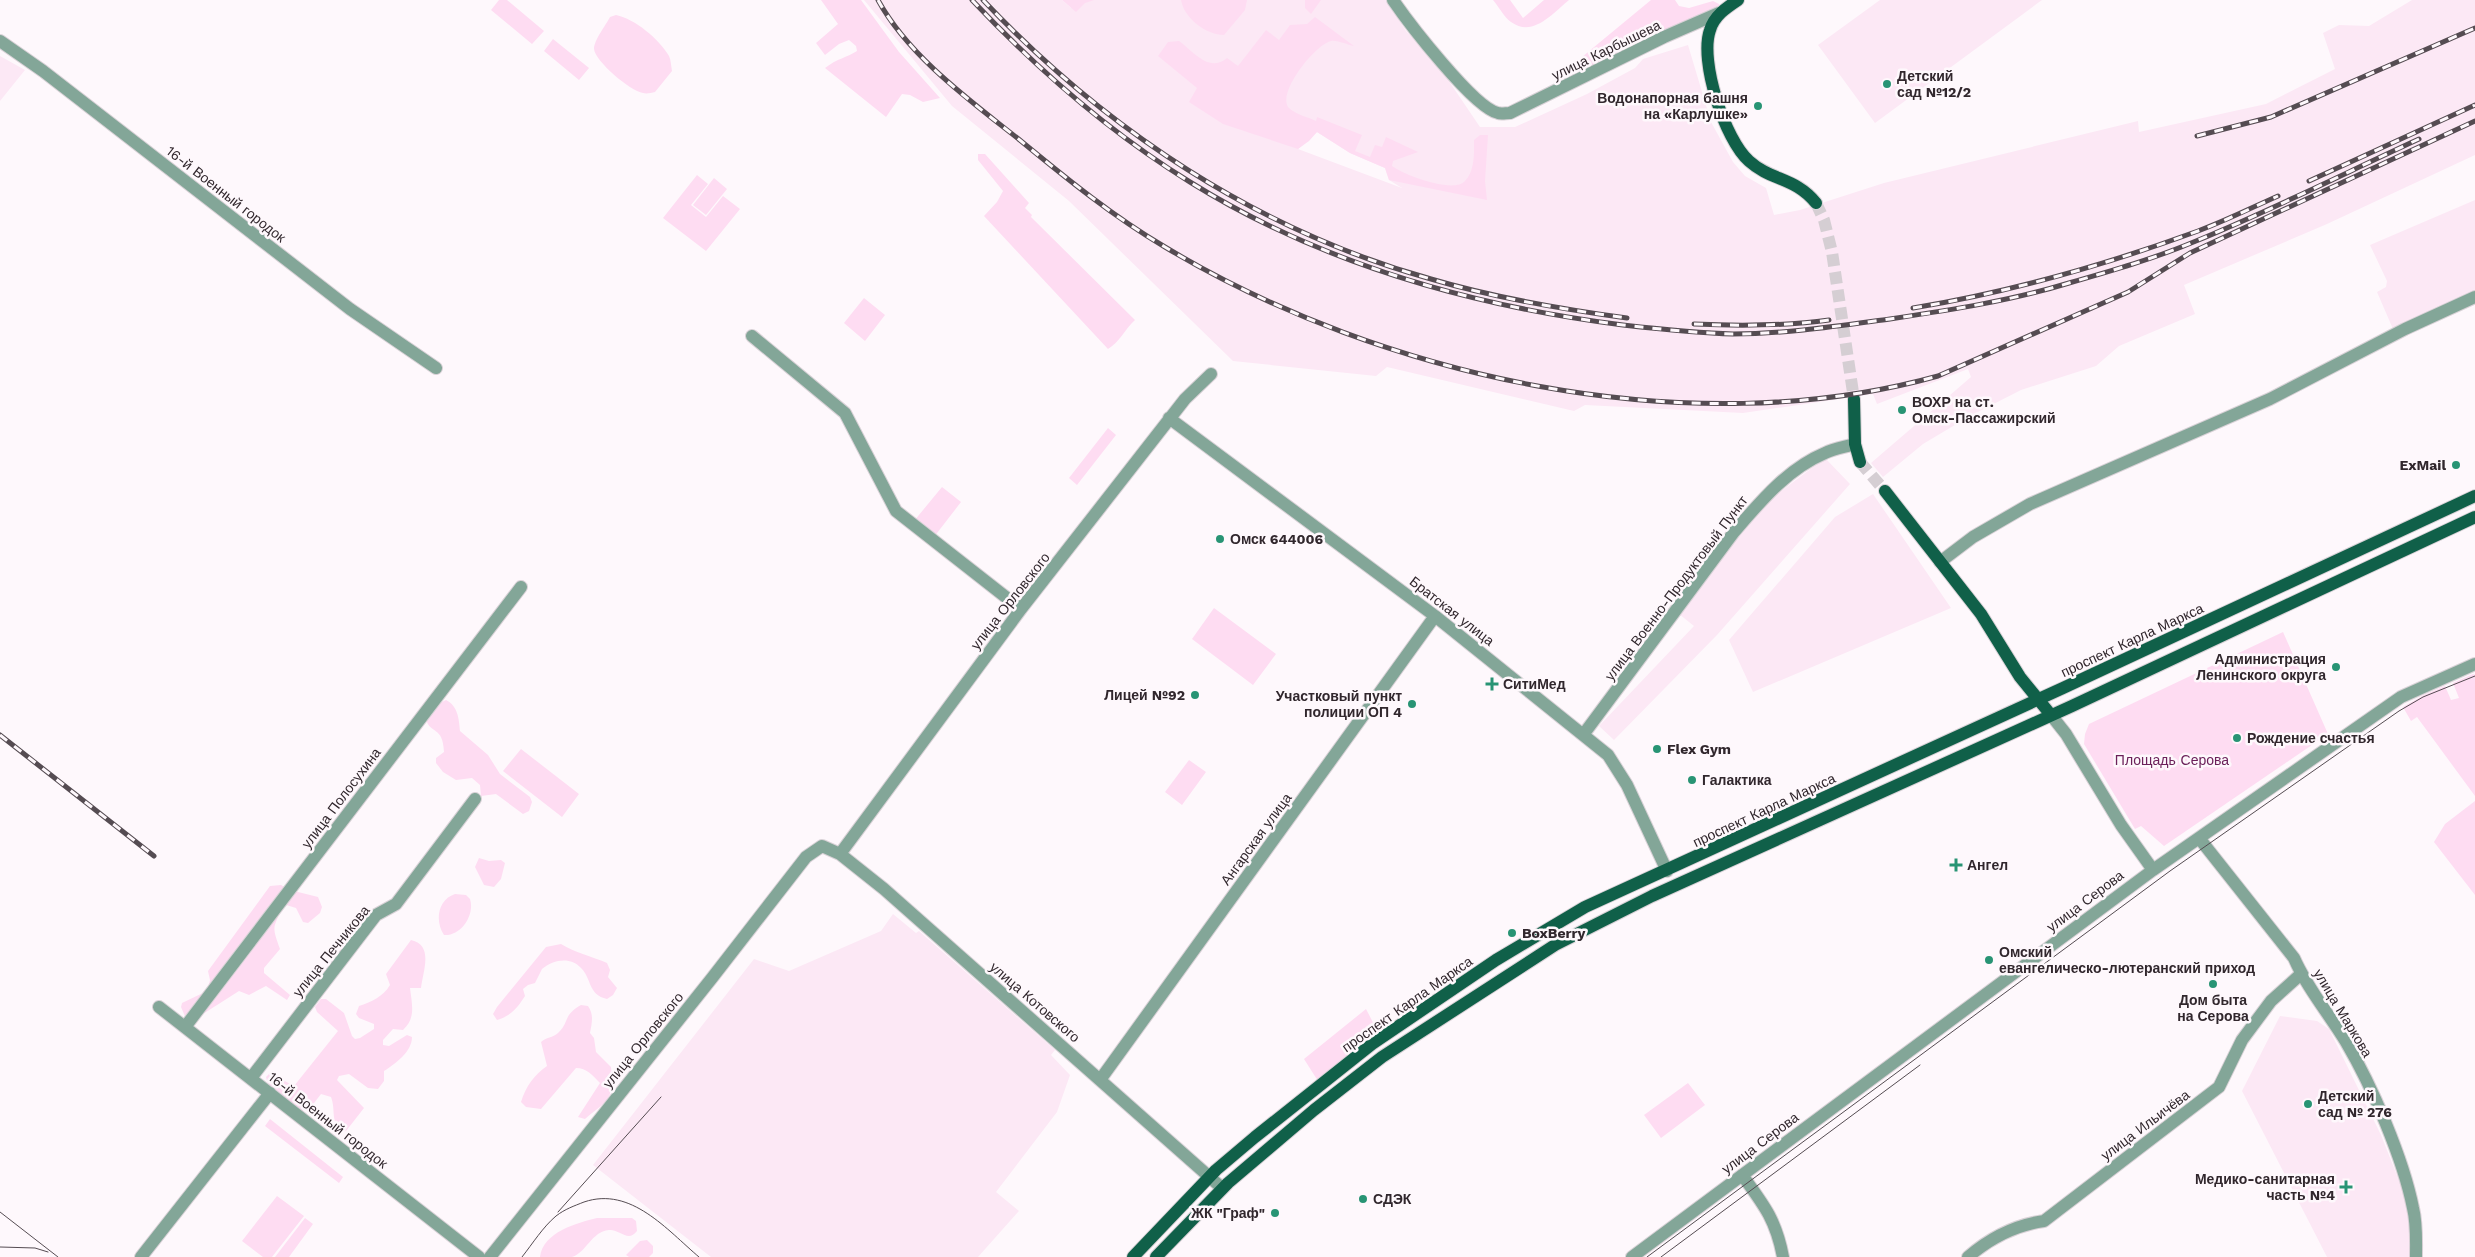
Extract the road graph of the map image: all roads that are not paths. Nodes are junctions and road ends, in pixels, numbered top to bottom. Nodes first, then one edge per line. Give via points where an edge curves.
1 (1393, 0) edge
2 (1738, 0) edge
3 (1719, 13) junction
4 (0, 41) edge
5 (1816, 203) tunnel mouth
6 (2475, 297) edge
7 (752, 336) dead end
8 (436, 368) dead end
9 (1211, 374) dead end
10 (1854, 399) tunnel mouth
11 (1169, 418) junction
12 (1855, 444) junction
13 (1860, 462) tunnel mouth
14 (1885, 491) tunnel mouth
15 (2475, 496) edge
16 (2475, 517) edge
17 (2348, 556) junction
18 (1940, 562) junction
19 (2356, 572) junction
20 (521, 587) dead end
21 (1022, 609) junction
22 (1436, 616) junction
23 (2475, 664) edge
24 (2038, 700) junction
25 (2050, 715) junction
26 (1583, 735) junction
27 (476, 799) dead end
28 (2199, 838) junction
29 (822, 846) joint
30 (840, 854) junction
31 (2153, 870) junction
32 (1667, 871) junction
33 (2301, 974) junction
34 (159, 1006) dead end
35 (186, 1027) junction
36 (251, 1078) junction
37 (1100, 1080) junction
38 (270, 1093) junction
39 (1742, 1175) junction
40 (1210, 1176) junction
41 (1222, 1188) junction
42 (141, 1257) edge
43 (479, 1257) edge
44 (490, 1257) edge
45 (1133, 1257) edge
46 (1156, 1257) edge
47 (1632, 1257) edge
48 (1783, 1257) edge
49 (1968, 1257) edge
50 (2416, 1257) edge

1 - 3 street, улица Карбышева via 1411,27 1486,107 1498,114 1510,113
2 - 3 main road, улица Карбышева
3 - 5 main road via 1710,30 1707,50 1726,129 1739,152 1751,163 1806,190
4 - 8 street, 16-й Военный городок via 350,309
6 - 18 street via 2405,329 2270,400 2030,504 1973,537
7 - 21 street via 845,413 896,511
9 - 11 street, улица Орловского
10 - 12 main road
11 - 21 street, улица Орловского
11 - 22 street, Братская улица
12 - 13 main road
12 - 26 street, улица Военно-Продуктовый Пункт via 1810,460 1758,505 1734,532
14 - 18 main road
15 - 17 main road, проспект Карла Маркса
16 - 19 main road, проспект Карла Маркса
17 - 19 main road
17 - 24 main road, проспект Карла Маркса
18 - 24 main road via 1981,614
19 - 25 main road, проспект Карла Маркса
20 - 35 street, улица Полосухина
21 - 30 street, улица Орловского
22 - 26 street, Братская улица
22 - 37 street, Ангарская улица
23 - 28 street, улица Серова via 2401,697
24 - 25 main road
24 - 32 main road, проспект Карла Маркса
25 - 31 street via 2066,734 2121,825
25 - 41 main road, проспект Карла Маркса via 1644,900 1555,945 1382,1057
26 - 32 street, Братская улица via 1608,755 1616,766
27 - 36 street, улица Печникова via 396,904 376,915
28 - 31 street, улица Серова
28 - 33 street, улица Маркова via 2294,958
29 - 30 street, улица Котовского
29 - 44 street, улица Орловского via 806,857
30 - 37 street, улица Котовского
31 - 39 street, улица Серова
32 - 40 main road, проспект Карла Маркса via 1578,911 1408,1018
33 - 49 street, улица Ильичёва via 2271,1000 2242,1040 2219,1087 2044,1221 2025,1224 1984,1244
33 - 50 street, улица Маркова via 2347,1044 2381,1113 2414,1209
34 - 35 street, 16-й Военный городок
35 - 36 street, 16-й Военный городок
36 - 38 street, 16-й Военный городок
37 - 40 street, улица Котовского
38 - 42 street
38 - 43 street, 16-й Военный городок
39 - 47 street, улица Серова
39 - 48 street via 1770,1214
40 - 41 street, улица Котовского
40 - 45 main road, проспект Карла Маркса
41 - 46 main road, проспект Карла Маркса

